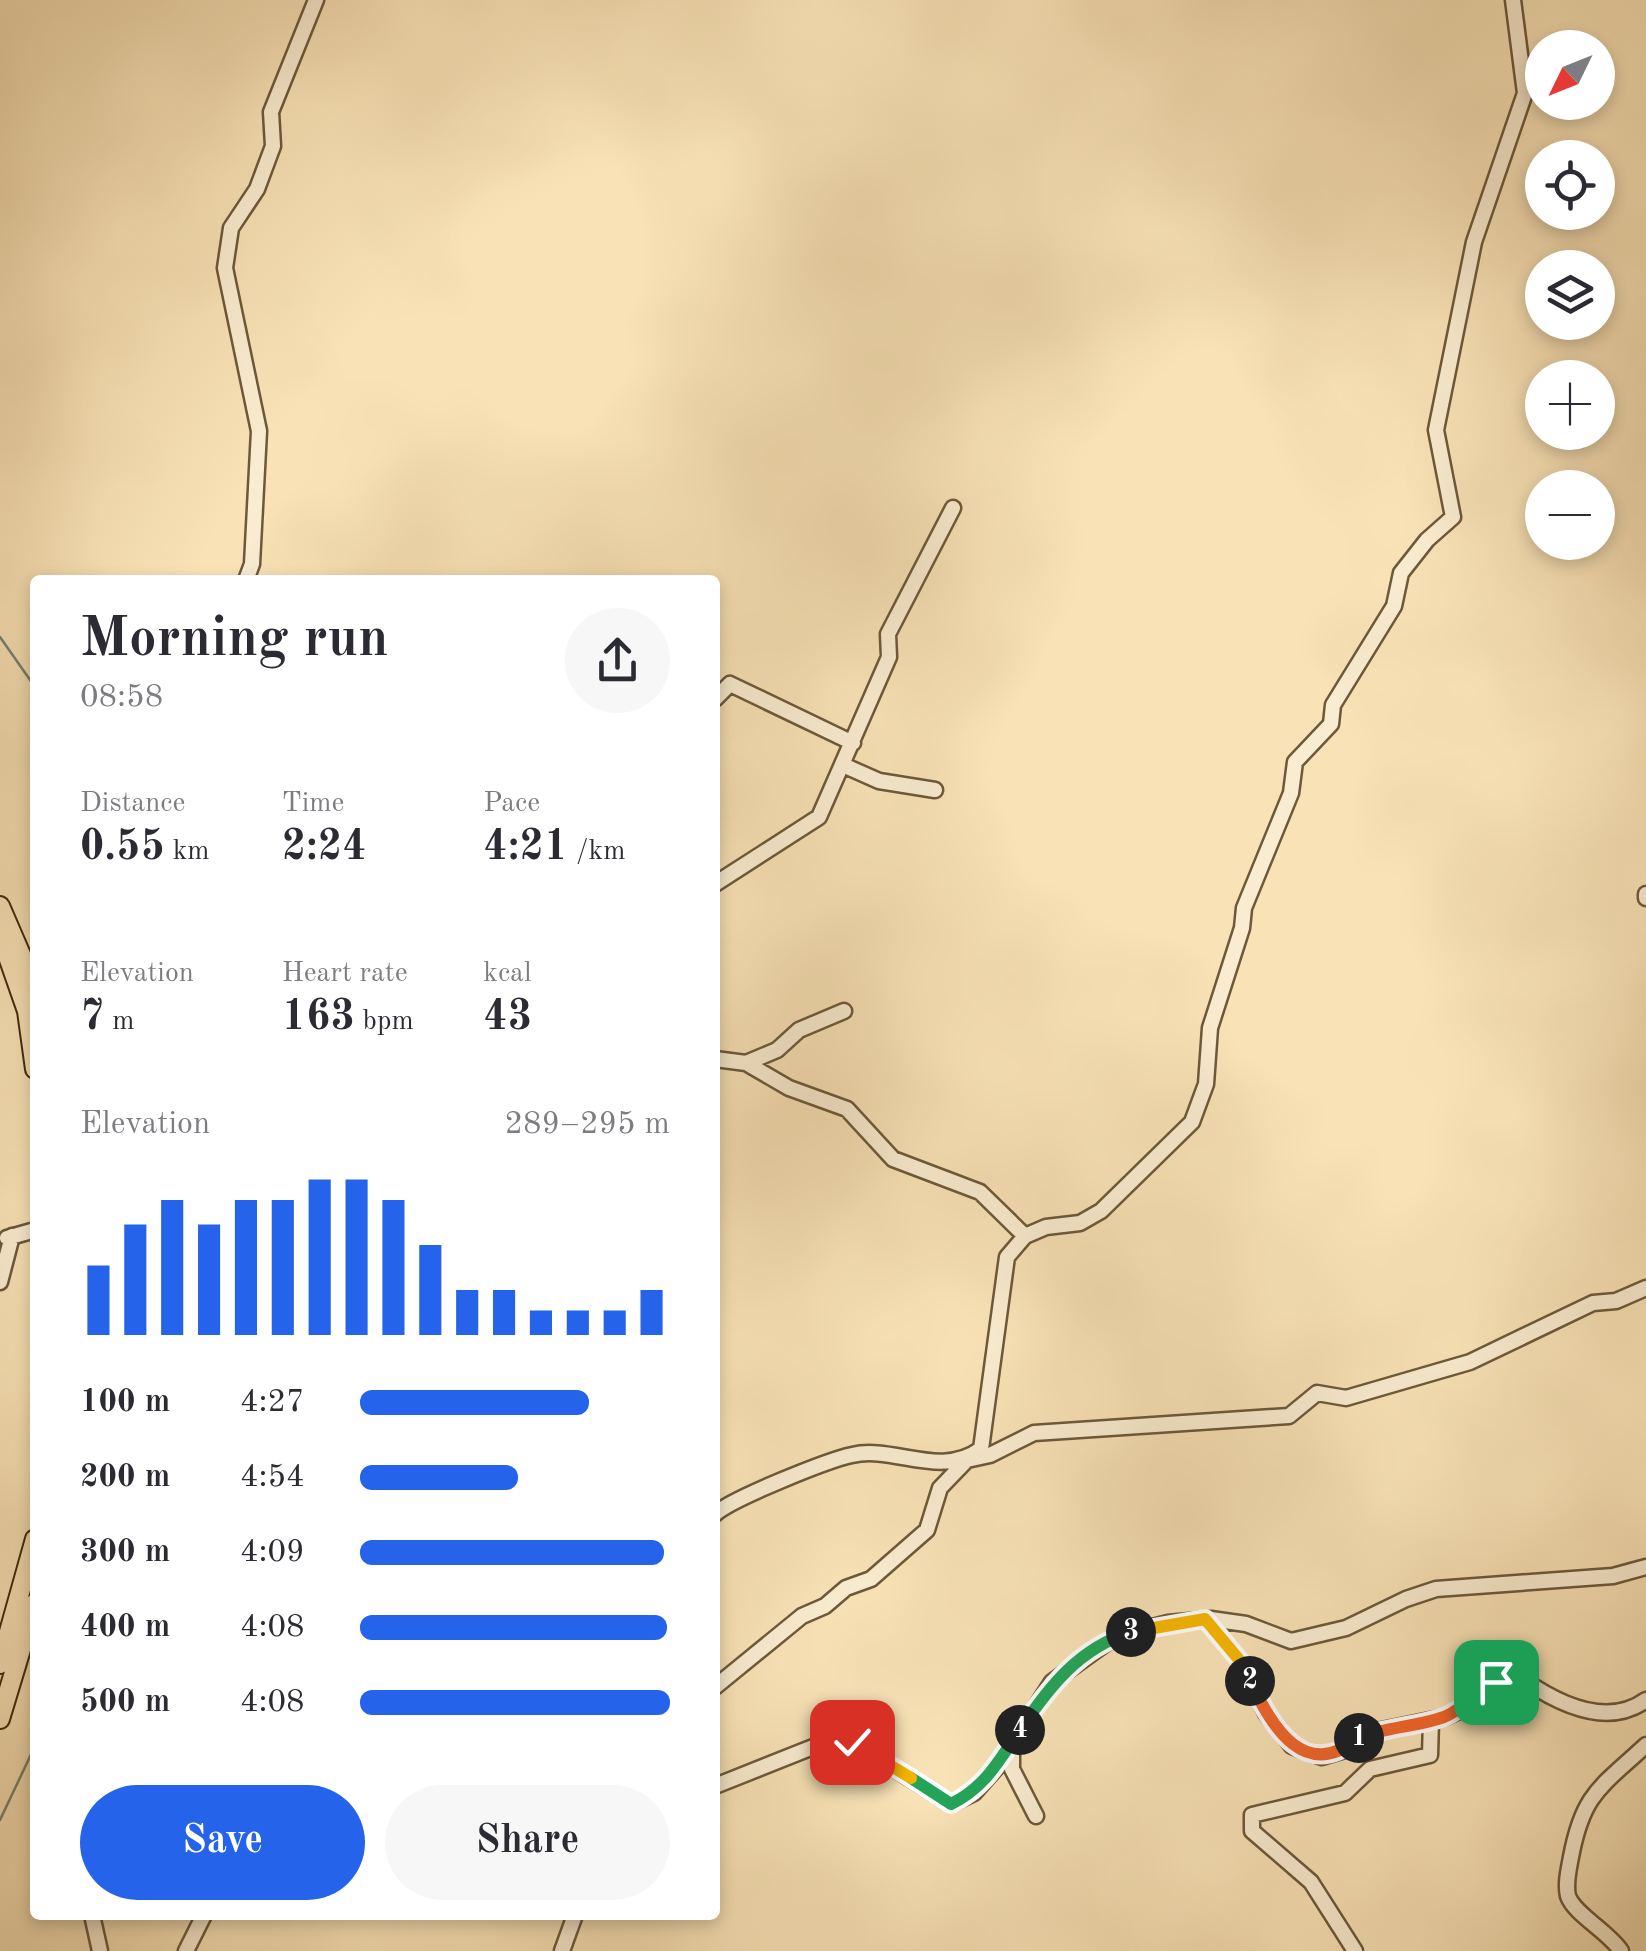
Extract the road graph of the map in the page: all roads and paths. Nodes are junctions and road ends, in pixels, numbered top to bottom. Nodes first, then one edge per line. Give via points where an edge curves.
1 (316, 0) edge
2 (1513, 0) edge
3 (953, 508) dead end
4 (248, 575) edge
5 (720, 694) edge
6 (853, 743) junction
7 (843, 765) junction
8 (936, 790) dead end
9 (720, 881) edge
10 (0, 906) edge
11 (0, 934) edge
12 (30, 968) edge
13 (844, 1011) dead end
14 (30, 1033) edge
15 (720, 1060) edge
16 (746, 1063) junction
17 (30, 1232) edge
18 (1025, 1236) junction
19 (6, 1239) edge
20 (0, 1282) edge
21 (1646, 1288) edge
22 (966, 1460) junction
23 (720, 1512) edge
24 (30, 1557) edge
25 (1646, 1567) edge
26 (30, 1619) edge
27 (1205, 1619) junction
28 (0, 1664) edge
29 (720, 1684) edge
30 (1646, 1700) edge
31 (0, 1718) edge
32 (1431, 1721) junction
33 (1013, 1740) junction
34 (1646, 1745) edge
35 (720, 1784) edge
36 (1036, 1816) dead end
37 (93, 1920) edge
38 (202, 1920) edge
39 (572, 1920) edge
40 (100, 1951) edge
41 (186, 1951) edge
42 (562, 1951) edge
43 (1356, 1951) edge
44 (1622, 1951) edge

1 - 4 street via 271,112 273,146 258,189 231,228 224,268 259,431
2 - 18 street via 1524,93 1474,242 1436,430 1453,516 1401,572 1394,606 1334,705 1331,724 1295,762 1291,793 1244,908 1192,1122 1101,1211 1080,1224
3 - 6 street via 888,634 890,657
5 - 6 street via 730,684
6 - 7 street
7 - 8 street via 880,781
7 - 9 street via 819,817
10 - 12 main road
11 - 14 main road
13 - 16 street
15 - 16 street
16 - 18 street via 846,1109 893,1159 980,1192
17 - 19 street
18 - 22 street via 1008,1257 982,1450
19 - 20 street
21 - 22 street via 1593,1303 1470,1362 1346,1398 1318,1393 1289,1416 1034,1434
22 - 23 street via 854,1454
22 - 29 street via 940,1488 927,1530 871,1579 802,1616
24 - 28 main road
25 - 27 street via 1613,1576 1436,1590 1346,1628 1291,1641 1246,1624
26 - 31 main road
27 - 32 street via 1241,1662 1266,1713 1292,1746 1322,1757 1376,1731
27 - 33 street via 1116,1636 1052,1682
30 - 32 street via 1614,1711 1581,1710 1521,1678 1496,1682 1461,1710
32 - 43 street via 1430,1755 1370,1769 1345,1792 1252,1816 1252,1831 1311,1882
33 - 35 street via 974,1793 951,1804 852,1742 813,1747
33 - 36 street via 1012,1769
34 - 44 street via 1592,1794 1568,1871 1574,1906
37 - 40 street
38 - 41 street
39 - 42 street

